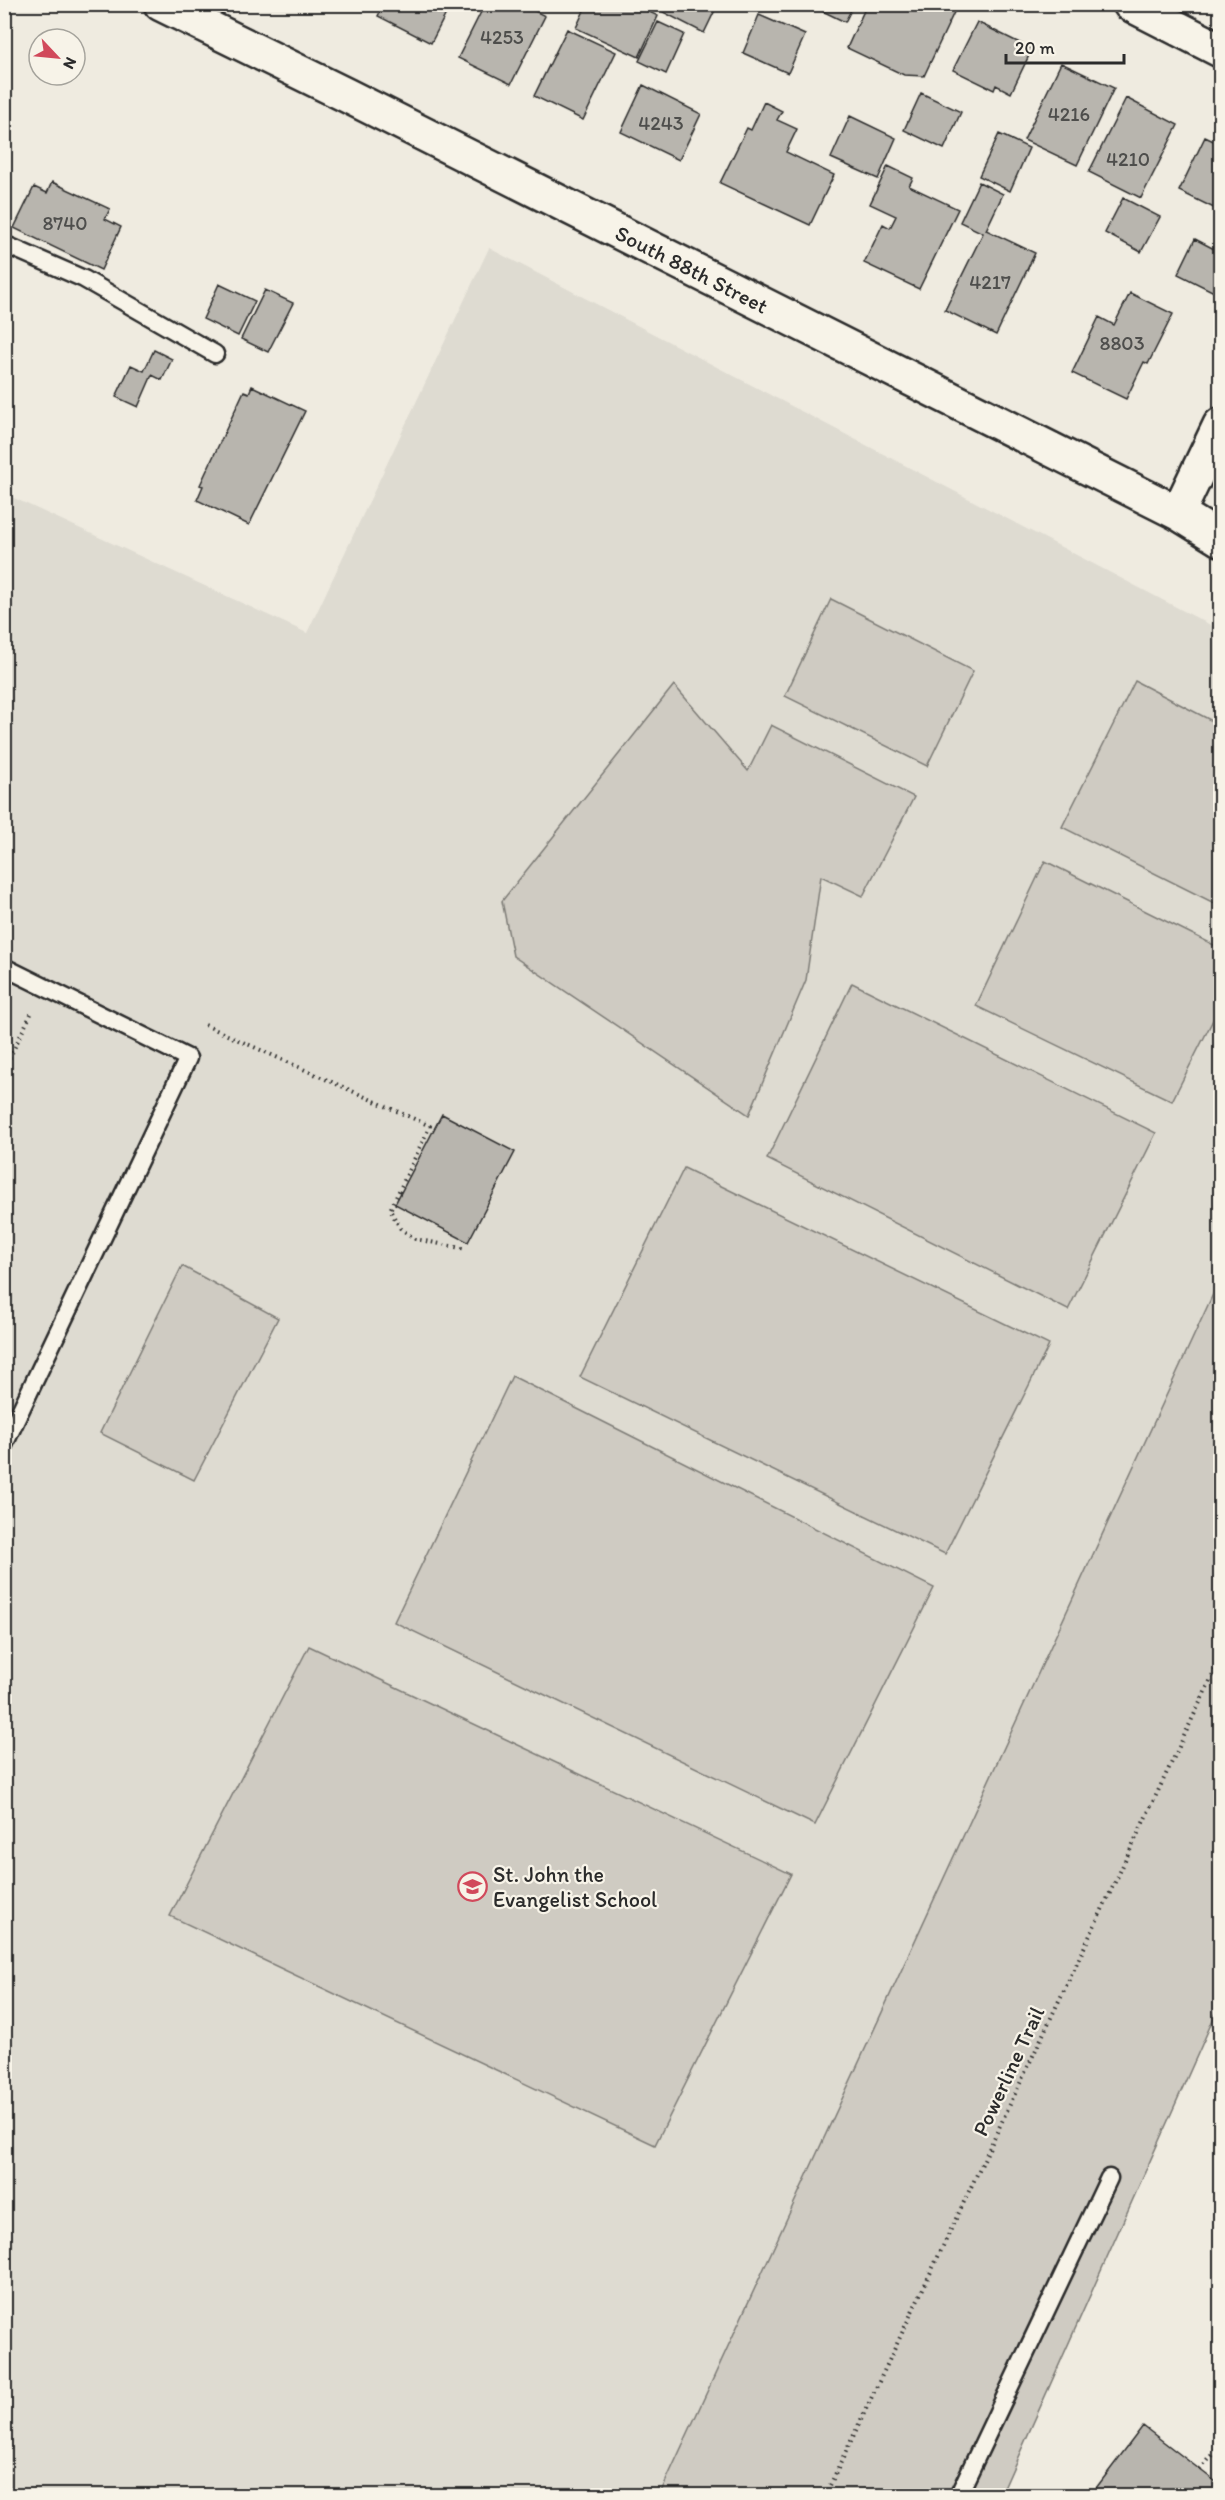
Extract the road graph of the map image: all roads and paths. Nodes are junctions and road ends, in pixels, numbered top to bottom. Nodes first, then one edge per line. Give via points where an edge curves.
1 (161, 4) edge
2 (1130, 4) edge
3 (1221, 50) edge
4 (4, 244) edge
5 (215, 354) dead end
6 (1221, 425) edge
7 (1178, 513) junction
8 (1221, 539) edge
9 (4, 967) edge
10 (44, 987) junction
11 (205, 1025) dead end
12 (4, 1069) edge
13 (466, 1249) dead end
14 (4, 1445) edge
15 (1221, 1660) edge
16 (1109, 2178) dead end
17 (1221, 2446) edge
18 (1200, 2470) dead end
19 (825, 2496) edge
20 (958, 2496) edge

1 - 7 street, South 88th Street
2 - 3 street
4 - 5 lane via 84,279
6 - 7 street
7 - 8 street, South 88th Street
9 - 10 lane
10 - 12 path
10 - 14 lane via 189,1058
11 - 13 path via 430,1126 390,1210 400,1228 415,1239
15 - 19 path, Powerline Trail
16 - 20 lane
17 - 18 path

